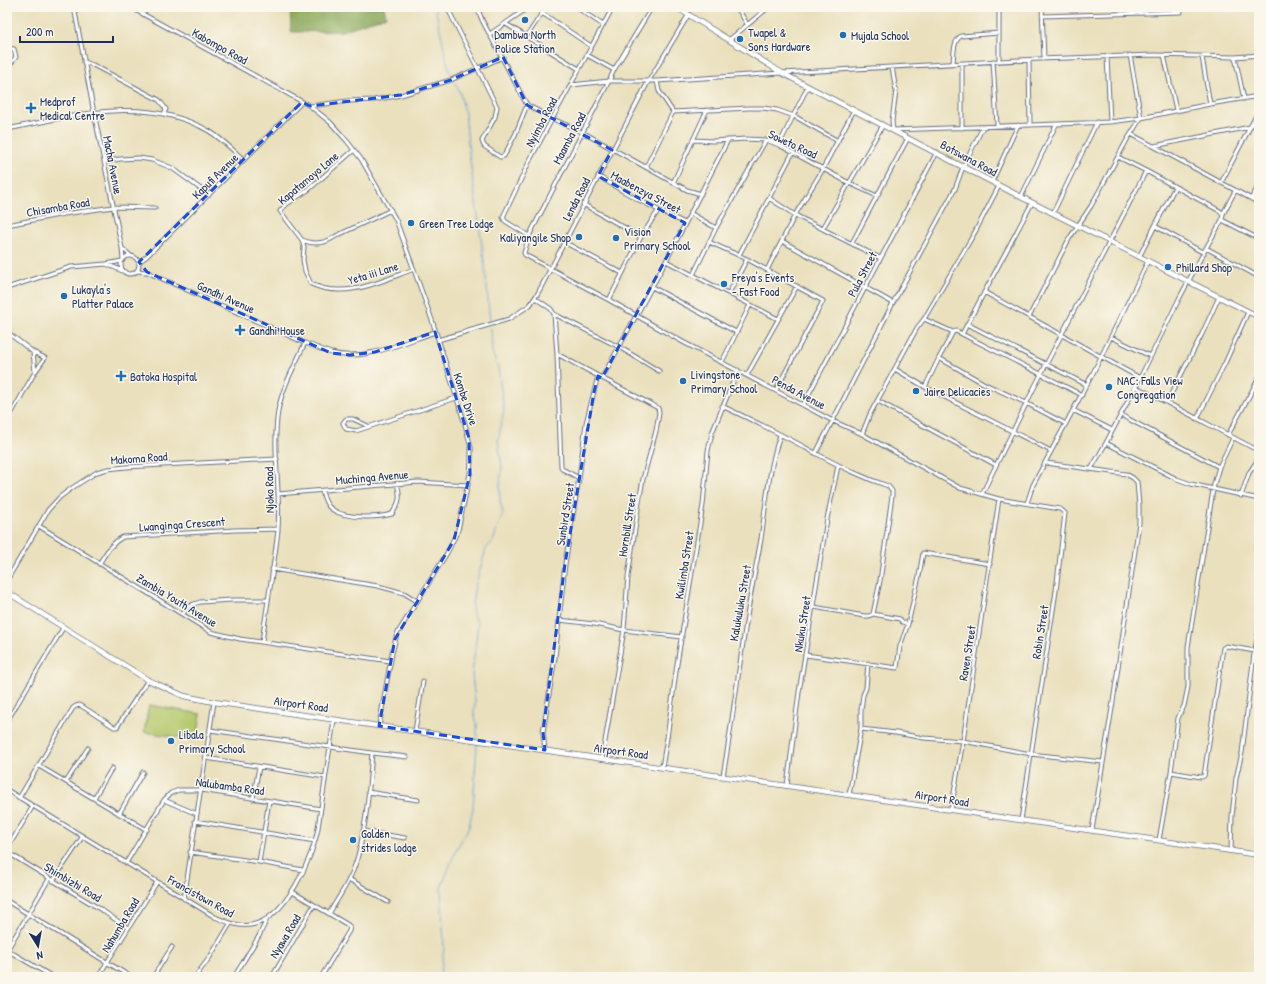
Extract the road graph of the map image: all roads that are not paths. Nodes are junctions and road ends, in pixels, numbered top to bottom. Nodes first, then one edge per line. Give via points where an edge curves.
1 (73, 7) edge
2 (130, 7) edge
3 (447, 7) edge
4 (477, 7) edge
5 (529, 7) edge
6 (544, 7) edge
7 (576, 7) edge
8 (613, 7) edge
9 (652, 7) edge
10 (676, 7) edge
11 (736, 7) edge
12 (769, 7) edge
13 (999, 7) edge
14 (1042, 7) edge
15 (1181, 12) dead end
16 (542, 13) junction
17 (689, 14) junction
18 (1042, 16) junction
19 (506, 24) junction
20 (747, 24) junction
21 (603, 25) junction
22 (999, 33) junction
23 (490, 34) junction
24 (527, 36) junction
25 (729, 41) junction
26 (591, 46) junction
27 (7, 48) edge
28 (587, 55) junction
29 (1130, 55) junction
30 (1164, 55) junction
31 (1259, 55) edge
32 (1107, 56) junction
33 (1202, 56) junction
34 (503, 57) junction
35 (1235, 57) junction
36 (1044, 59) junction
37 (1029, 60) junction
38 (1000, 61) junction
39 (84, 62) junction
40 (993, 62) junction
41 (953, 63) junction
42 (7, 64) edge
43 (962, 64) junction
44 (892, 67) junction
45 (478, 69) junction
46 (579, 69) junction
47 (614, 70) junction
48 (782, 73) junction
49 (610, 81) junction
50 (657, 81) junction
51 (648, 82) junction
52 (571, 85) junction
53 (808, 86) junction
54 (1259, 96) edge
55 (1244, 99) junction
56 (302, 102) junction
57 (1210, 104) junction
58 (527, 105) junction
59 (310, 106) junction
60 (707, 110) junction
61 (855, 110) junction
62 (1176, 110) junction
63 (1259, 110) edge
64 (673, 112) junction
65 (94, 113) junction
66 (164, 114) junction
67 (794, 116) junction
68 (1141, 118) junction
69 (553, 119) junction
70 (1097, 122) junction
71 (1110, 122) junction
72 (883, 125) junction
73 (1018, 125) junction
74 (1030, 125) junction
75 (1056, 125) junction
76 (997, 126) junction
77 (983, 127) junction
78 (1250, 127) junction
79 (962, 128) junction
80 (7, 129) edge
81 (893, 130) junction
82 (582, 132) junction
83 (1131, 134) junction
84 (908, 138) junction
85 (694, 140) junction
86 (728, 140) junction
87 (766, 140) junction
88 (838, 141) junction
89 (779, 145) junction
90 (1154, 146) junction
91 (354, 150) junction
92 (612, 150) junction
93 (793, 152) junction
94 (937, 152) junction
95 (1118, 157) junction
96 (244, 160) junction
97 (104, 162) junction
98 (646, 167) junction
99 (963, 167) junction
100 (823, 168) junction
101 (1146, 171) junction
102 (598, 176) junction
103 (992, 182) junction
104 (673, 183) junction
105 (849, 183) junction
106 (1221, 183) junction
107 (1259, 185) edge
108 (999, 186) junction
109 (1175, 187) junction
110 (1235, 191) junction
111 (700, 194) junction
112 (209, 195) junction
113 (877, 196) junction
114 (1021, 197) junction
115 (769, 198) junction
116 (1251, 199) junction
117 (1032, 203) junction
118 (1259, 203) edge
119 (583, 204) junction
120 (113, 207) junction
121 (155, 208) dead end
122 (391, 210) junction
123 (658, 211) junction
124 (690, 213) junction
125 (1053, 213) junction
126 (1223, 214) junction
127 (795, 215) junction
128 (1222, 220) junction
129 (685, 222) junction
130 (7, 225) edge
131 (1077, 226) junction
132 (1155, 226) junction
133 (716, 228) junction
134 (823, 228) junction
135 (529, 236) junction
136 (642, 237) junction
137 (1259, 239) edge
138 (302, 240) junction
139 (782, 241) junction
140 (564, 242) junction
141 (709, 242) junction
142 (1110, 242) junction
143 (852, 243) junction
144 (122, 248) junction
145 (1206, 248) junction
146 (1204, 253) junction
147 (738, 255) junction
148 (131, 256) junction
149 (1139, 257) junction
150 (880, 258) junction
151 (747, 259) junction
152 (123, 260) junction
153 (666, 261) junction
154 (1148, 261) junction
155 (139, 263) junction
156 (106, 264) junction
157 (414, 269) junction
158 (551, 269) junction
159 (767, 270) junction
160 (136, 271) junction
161 (147, 272) junction
162 (126, 273) junction
163 (622, 273) junction
164 (692, 275) junction
165 (1259, 277) edge
166 (1188, 282) junction
167 (797, 286) junction
168 (652, 287) junction
169 (7, 288) edge
170 (865, 288) junction
171 (984, 292) junction
172 (729, 293) junction
173 (1219, 297) junction
174 (535, 298) junction
175 (609, 300) junction
176 (893, 303) junction
177 (750, 305) junction
178 (1248, 312) junction
179 (554, 314) junction
180 (635, 316) junction
181 (1029, 317) junction
182 (1259, 318) edge
183 (924, 319) junction
184 (778, 320) junction
185 (967, 324) junction
186 (7, 332) edge
187 (435, 332) junction
188 (736, 332) junction
189 (953, 332) junction
190 (962, 334) junction
191 (1062, 335) junction
192 (1111, 337) junction
193 (438, 340) junction
194 (305, 343) junction
195 (619, 347) junction
196 (33, 352) junction
197 (557, 354) junction
198 (1101, 356) junction
199 (1150, 356) junction
200 (939, 358) junction
201 (722, 362) junction
202 (1046, 365) junction
203 (895, 369) junction
204 (738, 370) junction
205 (659, 371) dead end
206 (35, 372) junction
207 (1041, 374) junction
208 (598, 376) junction
209 (747, 376) junction
210 (602, 378) junction
211 (1140, 378) junction
212 (1259, 378) edge
213 (1087, 385) junction
214 (925, 387) junction
215 (1136, 387) junction
216 (776, 390) junction
217 (1082, 395) junction
218 (456, 398) junction
219 (878, 401) junction
220 (1167, 402) junction
221 (1026, 403) junction
222 (803, 404) junction
223 (722, 406) junction
224 (1073, 410) junction
225 (1121, 415) junction
226 (1197, 419) junction
227 (7, 421) edge
228 (833, 421) junction
229 (1066, 424) junction
230 (368, 426) junction
231 (1112, 430) junction
232 (1012, 431) junction
233 (862, 434) junction
234 (780, 435) junction
235 (1228, 435) junction
236 (1233, 438) junction
237 (1106, 443) junction
238 (1051, 451) junction
239 (1259, 451) edge
240 (816, 453) junction
241 (1259, 458) edge
242 (277, 459) junction
243 (1046, 463) junction
244 (838, 466) junction
245 (996, 466) junction
246 (1219, 467) junction
247 (1091, 469) junction
248 (579, 478) junction
249 (397, 483) junction
250 (468, 485) junction
251 (1214, 489) junction
252 (322, 491) junction
253 (278, 494) junction
254 (982, 494) junction
255 (1241, 496) junction
256 (999, 499) junction
257 (1259, 499) edge
258 (1027, 503) junction
259 (40, 526) junction
260 (278, 529) junction
261 (99, 564) junction
262 (990, 564) junction
263 (272, 570) junction
264 (7, 580) edge
265 (7, 592) edge
266 (268, 600) junction
267 (417, 601) junction
268 (814, 607) junction
269 (183, 614) junction
270 (873, 614) junction
271 (559, 620) junction
272 (908, 624) junction
273 (63, 628) junction
274 (624, 630) junction
275 (1259, 630) edge
276 (682, 637) junction
277 (262, 642) junction
278 (1255, 651) junction
279 (806, 655) junction
280 (390, 661) junction
281 (868, 663) junction
282 (148, 680) junction
283 (423, 681) dead end
284 (214, 702) junction
285 (334, 719) junction
286 (7, 721) edge
287 (379, 726) junction
288 (210, 730) junction
289 (861, 730) junction
290 (415, 731) junction
291 (963, 741) junction
292 (330, 747) junction
293 (88, 748) dead end
294 (545, 750) junction
295 (372, 753) junction
296 (1031, 754) junction
297 (407, 757) dead end
298 (206, 758) junction
299 (602, 759) junction
300 (1103, 762) junction
301 (39, 766) junction
302 (259, 767) junction
303 (662, 767) junction
304 (112, 768) dead end
305 (143, 772) dead end
306 (1171, 772) junction
307 (723, 776) junction
308 (325, 777) junction
309 (66, 782) junction
310 (787, 786) junction
311 (7, 790) edge
312 (201, 790) junction
313 (368, 792) junction
314 (849, 795) junction
315 (19, 798) junction
316 (94, 798) junction
317 (253, 799) junction
318 (164, 800) junction
319 (418, 800) dead end
320 (269, 801) junction
321 (33, 806) junction
322 (321, 809) junction
323 (951, 810) junction
324 (119, 814) junction
325 (197, 814) junction
326 (1020, 820) junction
327 (195, 822) junction
328 (147, 830) junction
329 (1092, 830) junction
330 (363, 831) junction
331 (264, 832) junction
332 (83, 836) junction
333 (405, 838) dead end
334 (1159, 840) junction
335 (315, 841) junction
336 (7, 850) edge
337 (1231, 851) junction
338 (190, 852) junction
339 (1259, 855) edge
340 (259, 862) junction
341 (126, 863) junction
342 (303, 870) junction
343 (49, 879) junction
344 (349, 879) junction
345 (53, 881) junction
346 (157, 882) junction
347 (291, 891) junction
348 (184, 899) junction
349 (7, 901) edge
350 (388, 902) dead end
351 (314, 905) junction
352 (28, 914) junction
353 (329, 914) junction
354 (267, 919) junction
355 (230, 924) junction
356 (128, 928) junction
357 (172, 947) dead end
358 (7, 950) edge
359 (108, 963) junction
360 (53, 977) edge
361 (98, 977) edge
362 (131, 977) edge
363 (153, 977) edge
364 (195, 977) edge
365 (234, 977) edge
366 (272, 977) edge
367 (321, 977) edge

1 - 39 street, Macha Avenue
2 - 56 street, Kabompo Road
3 - 45 street
4 - 23 street
5 - 19 street
6 - 16 street
7 - 21 street
8 - 21 street, Nyimba Road
9 - 47 street, Maamba Road
10 - 17 street, Botswana Road
11 - 20 street
12 - 20 street
13 - 22 street
14 - 18 street
15 - 18 street
16 - 24 street
16 - 26 street
17 - 25 street, Botswana Road
17 - 51 street, Lenda Road
18 - 36 street
19 - 23 street
19 - 24 street
20 - 25 street
21 - 26 street, Nyimba Road
22 - 38 street
22 - 41 street via 961,36 956,41
23 - 34 street
24 - 46 street
25 - 48 street, Botswana Road
26 - 28 street, Nyimba Road
27 - 42 street via 14,49 16,57
28 - 46 street, Nyimba Road
28 - 47 street
29 - 30 street
29 - 32 street
29 - 68 street
30 - 33 street
30 - 62 street
31 - 35 street
32 - 36 street
32 - 71 street
33 - 35 street
33 - 57 street
34 - 45 street
34 - 58 street
35 - 55 street
36 - 37 street
37 - 38 street
37 - 74 street
38 - 40 street
39 - 65 street, Macha Avenue
39 - 66 street via 159,100 166,109
40 - 43 street
40 - 76 street
41 - 43 street
41 - 44 street
43 - 79 street
44 - 48 street
44 - 81 street via 896,91
45 - 58 street via 497,107 496,117 482,141 494,154 504,156
45 - 59 street via 401,95
46 - 52 street, Nyimba Road
47 - 49 street, Maamba Road
48 - 50 street
48 - 53 street, Botswana Road
49 - 51 street
49 - 52 street
49 - 82 street, Maamba Road
50 - 51 street
50 - 64 street via 659,91
51 - 92 street, Lenda Road
52 - 69 street, Nyimba Road
53 - 61 street, Botswana Road
53 - 67 street
54 - 55 street
55 - 57 street
56 - 59 street, Kombe Drive
56 - 96 street, Kapufi Avenue
57 - 62 street
58 - 69 street
59 - 91 street, Kombe Drive via 330,122
60 - 64 street
60 - 67 street via 763,108
60 - 85 street
61 - 72 street, Botswana Road
61 - 88 street
62 - 68 street
63 - 78 street
64 - 98 street
65 - 66 street via 129,110
65 - 80 street
65 - 97 street, Macha Avenue
66 - 96 street via 188,121 210,132
67 - 88 street
67 - 89 street
68 - 71 street
68 - 83 street
69 - 82 street
69 - 135 street, Nyimba Road via 503,217 505,221
70 - 71 street
70 - 75 street
70 - 125 street
72 - 81 street, Botswana Road
72 - 105 street
73 - 74 street
73 - 76 street
73 - 103 street
74 - 75 street
75 - 114 street
76 - 77 street
77 - 79 street
77 - 99 street
78 - 90 street
78 - 106 street
79 - 81 street
81 - 84 street, Botswana Road
82 - 92 street
82 - 135 street, Maamba Road
83 - 90 street
83 - 95 street
84 - 94 street, Botswana Road
84 - 113 street
85 - 86 street, Soweto Road
85 - 104 street
86 - 87 street, Soweto Road
86 - 111 street
87 - 89 street, Soweto Road
87 - 133 street
88 - 100 street
89 - 93 street, Soweto Road
90 - 106 street
91 - 122 street, Kombe Drive
91 - 138 street, Kapatamoyo Lane via 281,210
92 - 98 street
92 - 102 street, Lenda Road
93 - 100 street, Soweto Road
93 - 115 street
94 - 99 street, Botswana Road
94 - 150 street, Pula Street
95 - 101 street
95 - 131 street
96 - 112 street, Kapufi Avenue
97 - 112 street via 126,158 152,160 172,168
97 - 120 street, Macha Avenue
98 - 104 street
99 - 103 street, Botswana Road
99 - 176 street via 955,189
100 - 105 street, Soweto Road
100 - 127 street
101 - 109 street
101 - 142 street
102 - 119 street, Lenda Road
102 - 123 street, Maabenzya Street
103 - 108 street, Botswana Road
104 - 111 street
105 - 113 street, Soweto Road
105 - 134 street
106 - 110 street
107 - 116 street
108 - 114 street, Botswana Road
108 - 183 street
109 - 126 street
109 - 132 street
110 - 116 street
110 - 126 street
111 - 124 street
112 - 155 street, Kapufi Avenue
113 - 143 street
114 - 117 street, Botswana Road
115 - 127 street
115 - 147 street
116 - 118 street
117 - 125 street, Botswana Road
117 - 171 street
119 - 136 street
119 - 140 street, Lenda Road
120 - 121 street, Chisamba Road
120 - 130 street, Chisamba Road
120 - 144 street, Macha Avenue
122 - 138 street via 329,240 314,244
122 - 157 street, Kombe Drive
123 - 129 street, Maabenzya Street
123 - 136 street
124 - 129 street
124 - 133 street
125 - 131 street, Botswana Road
126 - 128 street
127 - 134 street
127 - 139 street
128 - 137 street
128 - 145 street
129 - 153 street
131 - 142 street, Botswana Road
131 - 181 street
132 - 146 street
132 - 149 street
133 - 141 street
134 - 143 street
135 - 158 street, Maamba Road via 525,255
136 - 163 street
138 - 157 street, Yeta iii Lane via 305,271 311,284 319,288 355,290
139 - 159 street
139 - 170 street
140 - 158 street, Lenda Road
140 - 163 street
141 - 147 street
141 - 164 street
142 - 149 street, Botswana Road
142 - 191 street
143 - 150 street
144 - 148 street
144 - 152 street, Macha Avenue
145 - 146 street
145 - 165 street
146 - 166 street
147 - 151 street
148 - 152 street
148 - 155 street
149 - 154 street, Botswana Road
150 - 170 street, Pula Street
151 - 159 street
151 - 172 street
152 - 156 street
152 - 162 street via 121,266
153 - 164 street
153 - 168 street
154 - 166 street, Botswana Road
154 - 192 street
155 - 160 street
155 - 161 street, Gandhi Avenue
156 - 162 street
156 - 169 street via 71,267
157 - 187 street, Kombe Drive
158 - 174 street, Lenda Road
158 - 175 street, Penda Avenue
159 - 167 street
160 - 161 street, Gandhi Avenue
160 - 162 street
161 - 194 street, Gandhi Avenue
163 - 175 street
164 - 172 street
166 - 173 street, Botswana Road
166 - 199 street
167 - 184 street
167 - 216 street via 823,301
168 - 180 street
168 - 188 street
170 - 176 street
170 - 222 street, Pula Street
171 - 181 street
171 - 185 street
172 - 177 street
173 - 178 street, Botswana Road
173 - 220 street
174 - 179 street
174 - 193 street, Lenda Road via 526,308 509,319
175 - 180 street, Penda Avenue
176 - 228 street
177 - 184 street
177 - 188 street
178 - 182 street, Botswana Road
178 - 226 street
179 - 195 street
179 - 197 street, Sunbird Street
180 - 195 street
180 - 201 street, Penda Avenue
181 - 191 street
183 - 189 street
183 - 203 street
184 - 209 street
185 - 190 street
185 - 202 street
186 - 196 street
187 - 193 street, Kombe Drive
187 - 194 street, Gandhi Avenue via 375,352 355,355 331,353
188 - 201 street
189 - 190 street
189 - 200 street
190 - 207 street
191 - 198 street
191 - 202 street
192 - 198 street
192 - 199 street
193 - 218 street, Kombe Drive
194 - 242 street, Njoko Raod via 278,409
195 - 205 street
195 - 210 street
196 - 206 street
196 - 206 street via 46,358
197 - 208 street, Hornbill Street
197 - 248 street, Sunbird Street via 561,466
198 - 211 street
198 - 213 street
199 - 211 street
200 - 214 street
200 - 221 street
201 - 204 street, Penda Avenue
202 - 207 street
202 - 213 street
203 - 214 street
203 - 219 street
204 - 209 street, Penda Avenue
204 - 223 street, Kwilimba Street
206 - 227 street
207 - 217 street
207 - 221 street
208 - 210 street, Hornbill Street
208 - 248 street via 586,423
209 - 216 street, Penda Avenue
210 - 274 street, Hornbill Street via 658,408 659,413 639,502 628,577
211 - 215 street
212 - 235 street
213 - 217 street
214 - 232 street
215 - 220 street
215 - 225 street
216 - 222 street, Penda Avenue
217 - 224 street
218 - 230 street
218 - 250 street, Kombe Drive via 471,448
219 - 233 street
219 - 245 street
220 - 226 street
221 - 229 street
221 - 232 street
222 - 228 street, Penda Avenue
223 - 234 street
223 - 276 street, Kwilimba Street via 708,452 703,505
224 - 229 street
224 - 231 street
225 - 231 street
225 - 246 street
226 - 235 street
228 - 233 street, Penda Avenue
228 - 240 street
229 - 238 street
230 - 230 street via 352,431 346,429 343,423 346,419 353,419
231 - 237 street
232 - 238 street
232 - 245 street
233 - 254 street, Penda Avenue via 946,481
234 - 240 street
234 - 307 street, Kalukuluku Street via 772,463
235 - 236 street
236 - 239 street
236 - 246 street
237 - 247 street
237 - 251 street via 1177,479
238 - 243 street
240 - 244 street
241 - 255 street via 1249,474
242 - 253 street, Njoko Raod
242 - 259 street, Makoma Road via 108,469 97,472 60,497 48,510
243 - 247 street
243 - 258 street via 1033,485
244 - 268 street, Nkuku Street
244 - 270 street via 888,486 892,491 880,582
245 - 254 street
246 - 251 street
247 - 300 street via 1126,474 1133,478 1137,482 1139,506 1139,523
248 - 271 street, Sunbird Street
249 - 250 street, Muchinga Avenue
249 - 252 street, Muchinga Avenue
249 - 252 street via 399,504 392,514 381,517 354,516 333,510 327,505
250 - 267 street, Kombe Drive via 454,540
251 - 255 street
251 - 306 street via 1188,647 1188,687 1184,706 1178,718
252 - 253 street, Muchinga Avenue
253 - 260 street, Njoko Raod
254 - 256 street, Penda Avenue
255 - 257 street
256 - 258 street, Robin Street
256 - 262 street, Raven Street
258 - 296 street, Robin Street via 1060,509 1065,513
259 - 261 street, Zambia Youth Avenue
259 - 264 street, Makoma Road
260 - 261 street, Lwanginga Crescent via 123,537 116,540
260 - 263 street, Njoko Raod
261 - 269 street, Zambia Youth Avenue
262 - 272 street via 923,553
262 - 291 street, Raven Street
263 - 266 street, Njoko Raod
263 - 267 street via 378,586 404,593
265 - 273 street, Airport Road
266 - 269 street via 200,602 188,607
266 - 277 street, Njoko Raod
267 - 280 street, Kombe Drive via 398,634
268 - 270 street via 864,616
268 - 279 street, Nkuku Street
269 - 277 street, Zambia Youth Avenue via 211,632
270 - 272 street via 900,619
271 - 274 street
271 - 294 street, Sunbird Street via 543,732
272 - 281 street via 900,646 897,668
273 - 282 street, Airport Road
273 - 286 street
274 - 276 street
274 - 299 street, Hornbill Street
275 - 278 street
276 - 303 street, Kwilimba Street
277 - 280 street, Zambia Youth Avenue
278 - 306 street via 1226,646 1223,648 1204,776
278 - 337 street via 1242,754 1236,778
279 - 281 street
279 - 310 street, Nkuku Street
280 - 287 street, Kombe Drive
281 - 289 street via 861,710
282 - 284 street, Airport Road via 184,696
282 - 301 street via 117,727 83,706 73,708
283 - 290 street
284 - 285 street, Airport Road
284 - 288 street
285 - 287 street, Airport Road
285 - 292 street, Francistown Road
287 - 290 street, Airport Road
288 - 292 street
288 - 298 street
289 - 291 street
289 - 314 street
290 - 294 street, Airport Road
291 - 296 street
291 - 323 street, Raven Street
292 - 295 street
292 - 308 street, Francistown Road
293 - 309 street
294 - 299 street, Airport Road
295 - 297 street
295 - 313 street
296 - 300 street
296 - 326 street, Robin Street
298 - 302 street
298 - 312 street
299 - 303 street, Airport Road
300 - 329 street
301 - 309 street
301 - 315 street
302 - 308 street
302 - 317 street
303 - 307 street, Airport Road
304 - 316 street
305 - 324 street
306 - 334 street
307 - 310 street, Airport Road
308 - 322 street, Francistown Road
309 - 316 street
310 - 314 street, Airport Road
311 - 315 street, Francistown Road
312 - 317 street, Nalubamba Road
312 - 318 street, Nalubamba Road via 179,790
312 - 325 street
313 - 319 street
313 - 330 street
314 - 323 street, Airport Road
315 - 321 street, Francistown Road
316 - 324 street
317 - 320 street, Nalubamba Road
318 - 325 street
318 - 328 street, Nalubamba Road
320 - 322 street, Nalubamba Road
320 - 331 street
321 - 332 street, Francistown Road
321 - 336 street
322 - 335 street, Francistown Road
323 - 326 street, Airport Road
324 - 328 street
325 - 327 street
326 - 329 street, Airport Road
327 - 331 street
327 - 338 street
328 - 341 street, Nalubamba Road
329 - 334 street, Airport Road
330 - 333 street
330 - 344 street
331 - 335 street
331 - 340 street
332 - 341 street, Francistown Road
332 - 345 street
334 - 337 street, Airport Road
335 - 342 street, Francistown Road
336 - 343 street, Shimbizhi Road
337 - 339 street, Airport Road
338 - 340 street
338 - 348 street
340 - 342 street
341 - 346 street, Francistown Road
342 - 347 street, Francistown Road
343 - 345 street, Shimbizhi Road
343 - 352 street
344 - 350 street
344 - 353 street
345 - 356 street, Shimbizhi Road
346 - 348 street, Francistown Road
346 - 356 street, Nahumba Road
347 - 351 street
347 - 354 street, Francistown Road
348 - 355 street, Francistown Road
349 - 352 street
351 - 353 street
351 - 366 street, Nyawa Road
352 - 358 street
352 - 359 street
353 - 367 street via 350,927
354 - 355 street, Francistown Road via 251,925
354 - 365 street
355 - 364 street
356 - 359 street, Nahumba Road
357 - 363 street
358 - 360 street
359 - 361 street, Nahumba Road
359 - 362 street

